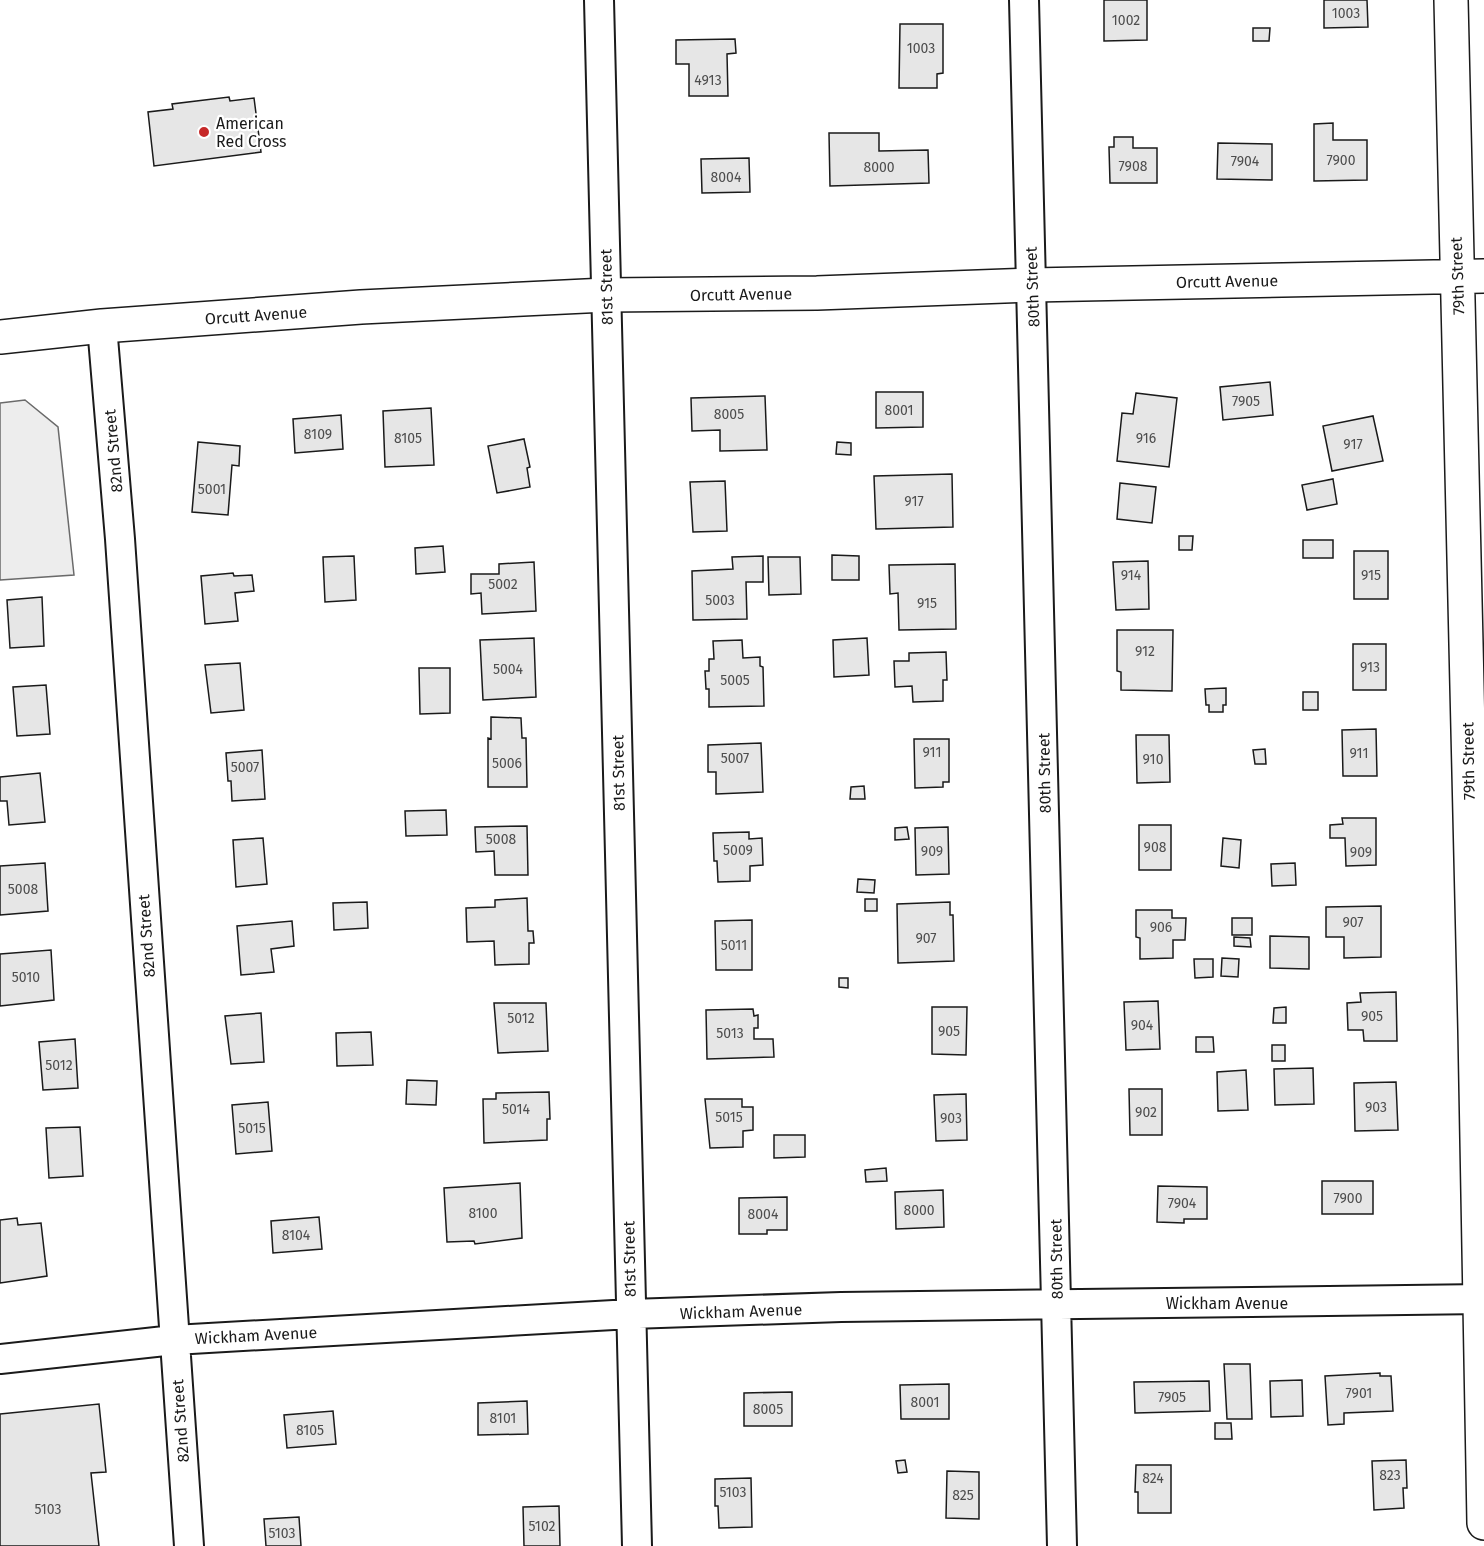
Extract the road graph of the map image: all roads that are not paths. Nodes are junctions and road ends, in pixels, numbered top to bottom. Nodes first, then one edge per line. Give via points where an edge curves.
1 (599, 0) edge
2 (1024, 0) edge
3 (1451, 0) edge
4 (1470, 277) edge
5 (1032, 285) junction
6 (606, 296) junction
7 (102, 326) junction
8 (0, 338) edge
9 (1475, 714) edge
10 (1482, 1299) edge
11 (1057, 1304) junction
12 (631, 1314) junction
13 (174, 1340) junction
14 (0, 1359) edge
15 (1484, 1523) edge
16 (189, 1546) edge
17 (637, 1546) edge
18 (1062, 1546) edge

1 - 6 street, 81st Street
2 - 5 street, 80th Street
3 - 4 street, 79th Street
4 - 5 street, Orcutt Avenue
4 - 9 street, 79th Street
5 - 6 street, Orcutt Avenue
5 - 11 street, 80th Street
6 - 7 street, Orcutt Avenue via 361,307
6 - 12 street, 81st Street
7 - 8 street, Orcutt Avenue
7 - 13 street, 82nd Street
9 - 10 street, 79th Street
10 - 11 street, Wickham Avenue
10 - 15 street, 79th Street
11 - 12 street, Wickham Avenue
11 - 18 street, 80th Street
12 - 13 street, Wickham Avenue
12 - 17 street, 81st Street
13 - 14 street, Wickham Avenue
13 - 16 street, 82nd Street

